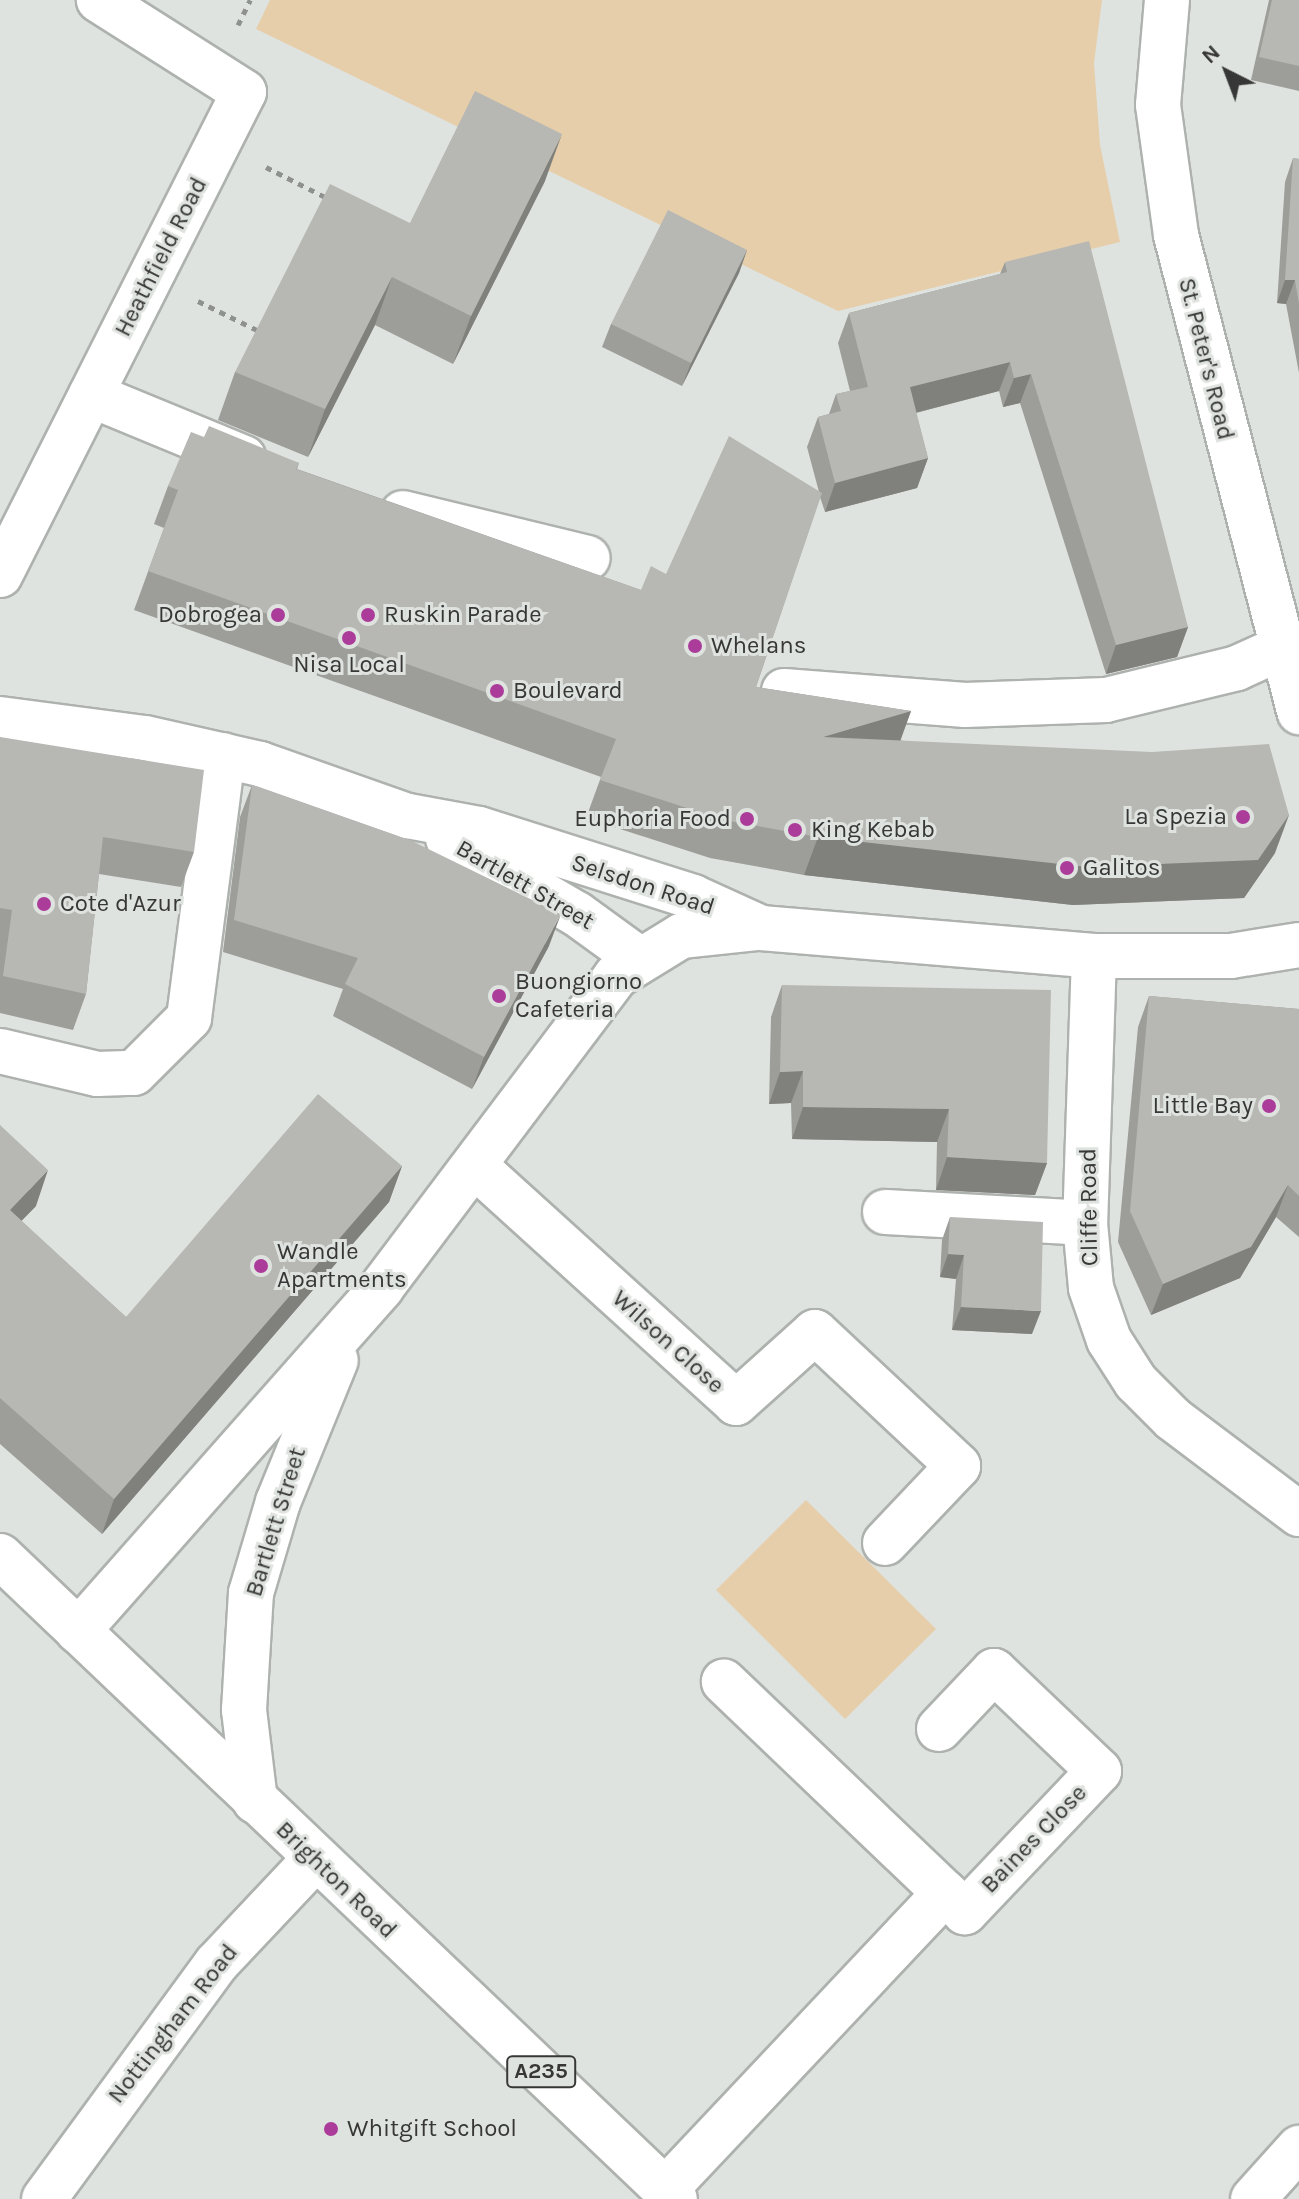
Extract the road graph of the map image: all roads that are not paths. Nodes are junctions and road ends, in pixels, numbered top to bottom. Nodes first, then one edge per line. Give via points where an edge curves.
1 (99, 0) edge
2 (1167, 0) edge
3 (91, 395) junction
4 (283, 474) edge
5 (357, 502) edge
6 (588, 558) dead end
7 (0, 575) edge
8 (1281, 648) junction
9 (784, 691) edge
10 (1299, 712) edge
11 (0, 719) edge
12 (223, 755) junction
13 (408, 816) junction
14 (761, 928) junction
15 (1299, 945) edge
16 (1094, 956) junction
17 (639, 959) junction
18 (0, 1051) edge
19 (476, 1167) junction
20 (885, 1212) dead end
21 (1085, 1223) junction
22 (366, 1305) junction
23 (1299, 1514) edge
24 (885, 1543) dead end
25 (0, 1556) edge
26 (78, 1631) junction
27 (724, 1682) dead end
28 (939, 1729) dead end
29 (255, 1801) junction
30 (314, 1860) junction
31 (945, 1893) junction
32 (1299, 2148) edge
33 (670, 2194) edge
34 (44, 2199) edge
35 (1253, 2199) edge

1 - 3 main road, Heathfield Road via 244,92
2 - 8 main road, St. Peter's Road via 1158,74 1164,169
3 - 4 main road
3 - 7 main road, Heathfield Road
5 - 6 main road
8 - 9 main road via 1237,668 1106,700 965,705
8 - 10 main road, St. Peter's Road
11 - 12 main road, Selsdon Road
12 - 13 main road, Selsdon Road
12 - 18 main road via 189,1018 134,1073 97,1074
13 - 14 main road, Selsdon Road via 479,829 693,897
13 - 17 main road, Bartlett Street via 577,914
14 - 16 main road, Selsdon Road
14 - 17 main road, Bartlett Street via 681,936
15 - 16 main road, Selsdon Road via 1231,956
16 - 21 main road, Cliffe Road
17 - 19 main road, Bartlett Street via 599,994
19 - 22 main road, Bartlett Street
19 - 24 main road, Wilson Close via 736,1403 815,1332 958,1466
20 - 21 main road
21 - 23 main road, Cliffe Road via 1091,1288 1109,1340 1136,1382
22 - 26 main road, Bartlett Street
22 - 29 main road, Bartlett Street via 309,1420 251,1593 244,1710
25 - 26 main road, Brighton Road / A235
26 - 29 main road, Brighton Road / A235
27 - 31 main road, Baines Close
28 - 31 main road, Baines Close via 994,1671 1099,1771 965,1912
29 - 30 main road, Brighton Road / A235
30 - 33 main road, Brighton Road / A235
30 - 34 main road, Nottingham Road via 216,1964
31 - 33 main road, Baines Close
32 - 35 main road

